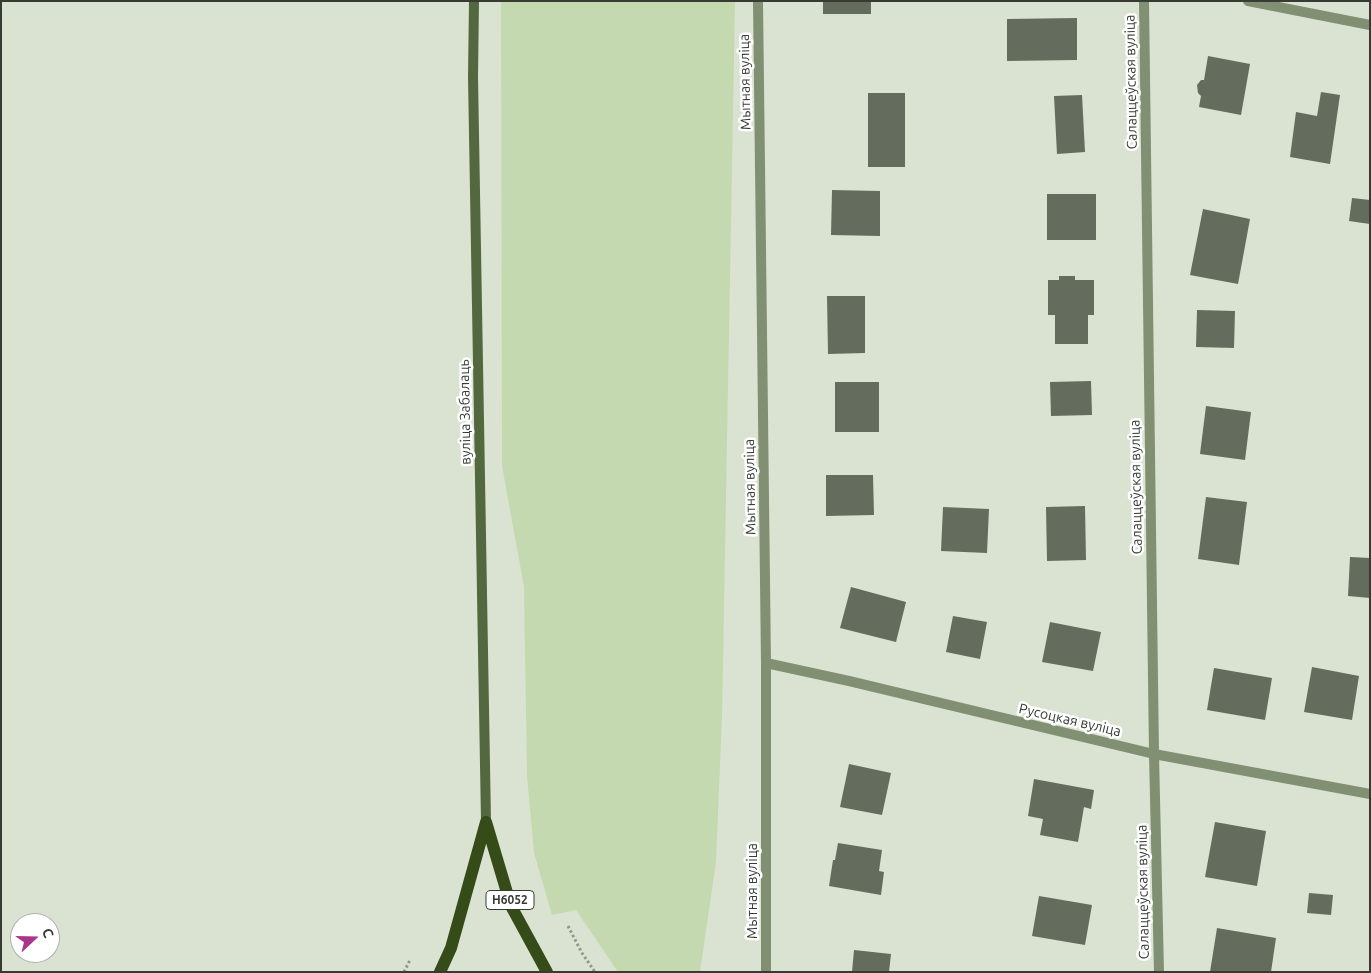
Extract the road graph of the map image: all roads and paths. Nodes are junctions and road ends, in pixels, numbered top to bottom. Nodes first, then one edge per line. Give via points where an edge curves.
1 (474, 1) edge
2 (758, 1) edge
3 (1144, 1) edge
4 (1248, 1) edge
5 (1370, 25) edge
6 (766, 663) junction
7 (1154, 754) junction
8 (1370, 794) edge
9 (486, 822) junction
10 (568, 926) dead end
11 (410, 960) dead end
12 (404, 972) edge
13 (440, 972) edge
14 (547, 972) edge
15 (595, 972) edge
16 (766, 972) edge
17 (1159, 972) edge

1 - 9 street, вуліца Забалаць / Н6052
2 - 6 street, Мытная вуліца
3 - 7 street, Салаццеўская вуліца
4 - 5 street
6 - 7 street, Русоцкая вуліца
6 - 16 street, Мытная вуліца
7 - 8 street, Русоцкая вуліца
7 - 17 street, Салаццеўская вуліца
9 - 13 main road, Н6052 via 451,948
9 - 14 main road, Н6052 via 512,906
10 - 15 path
11 - 12 path

